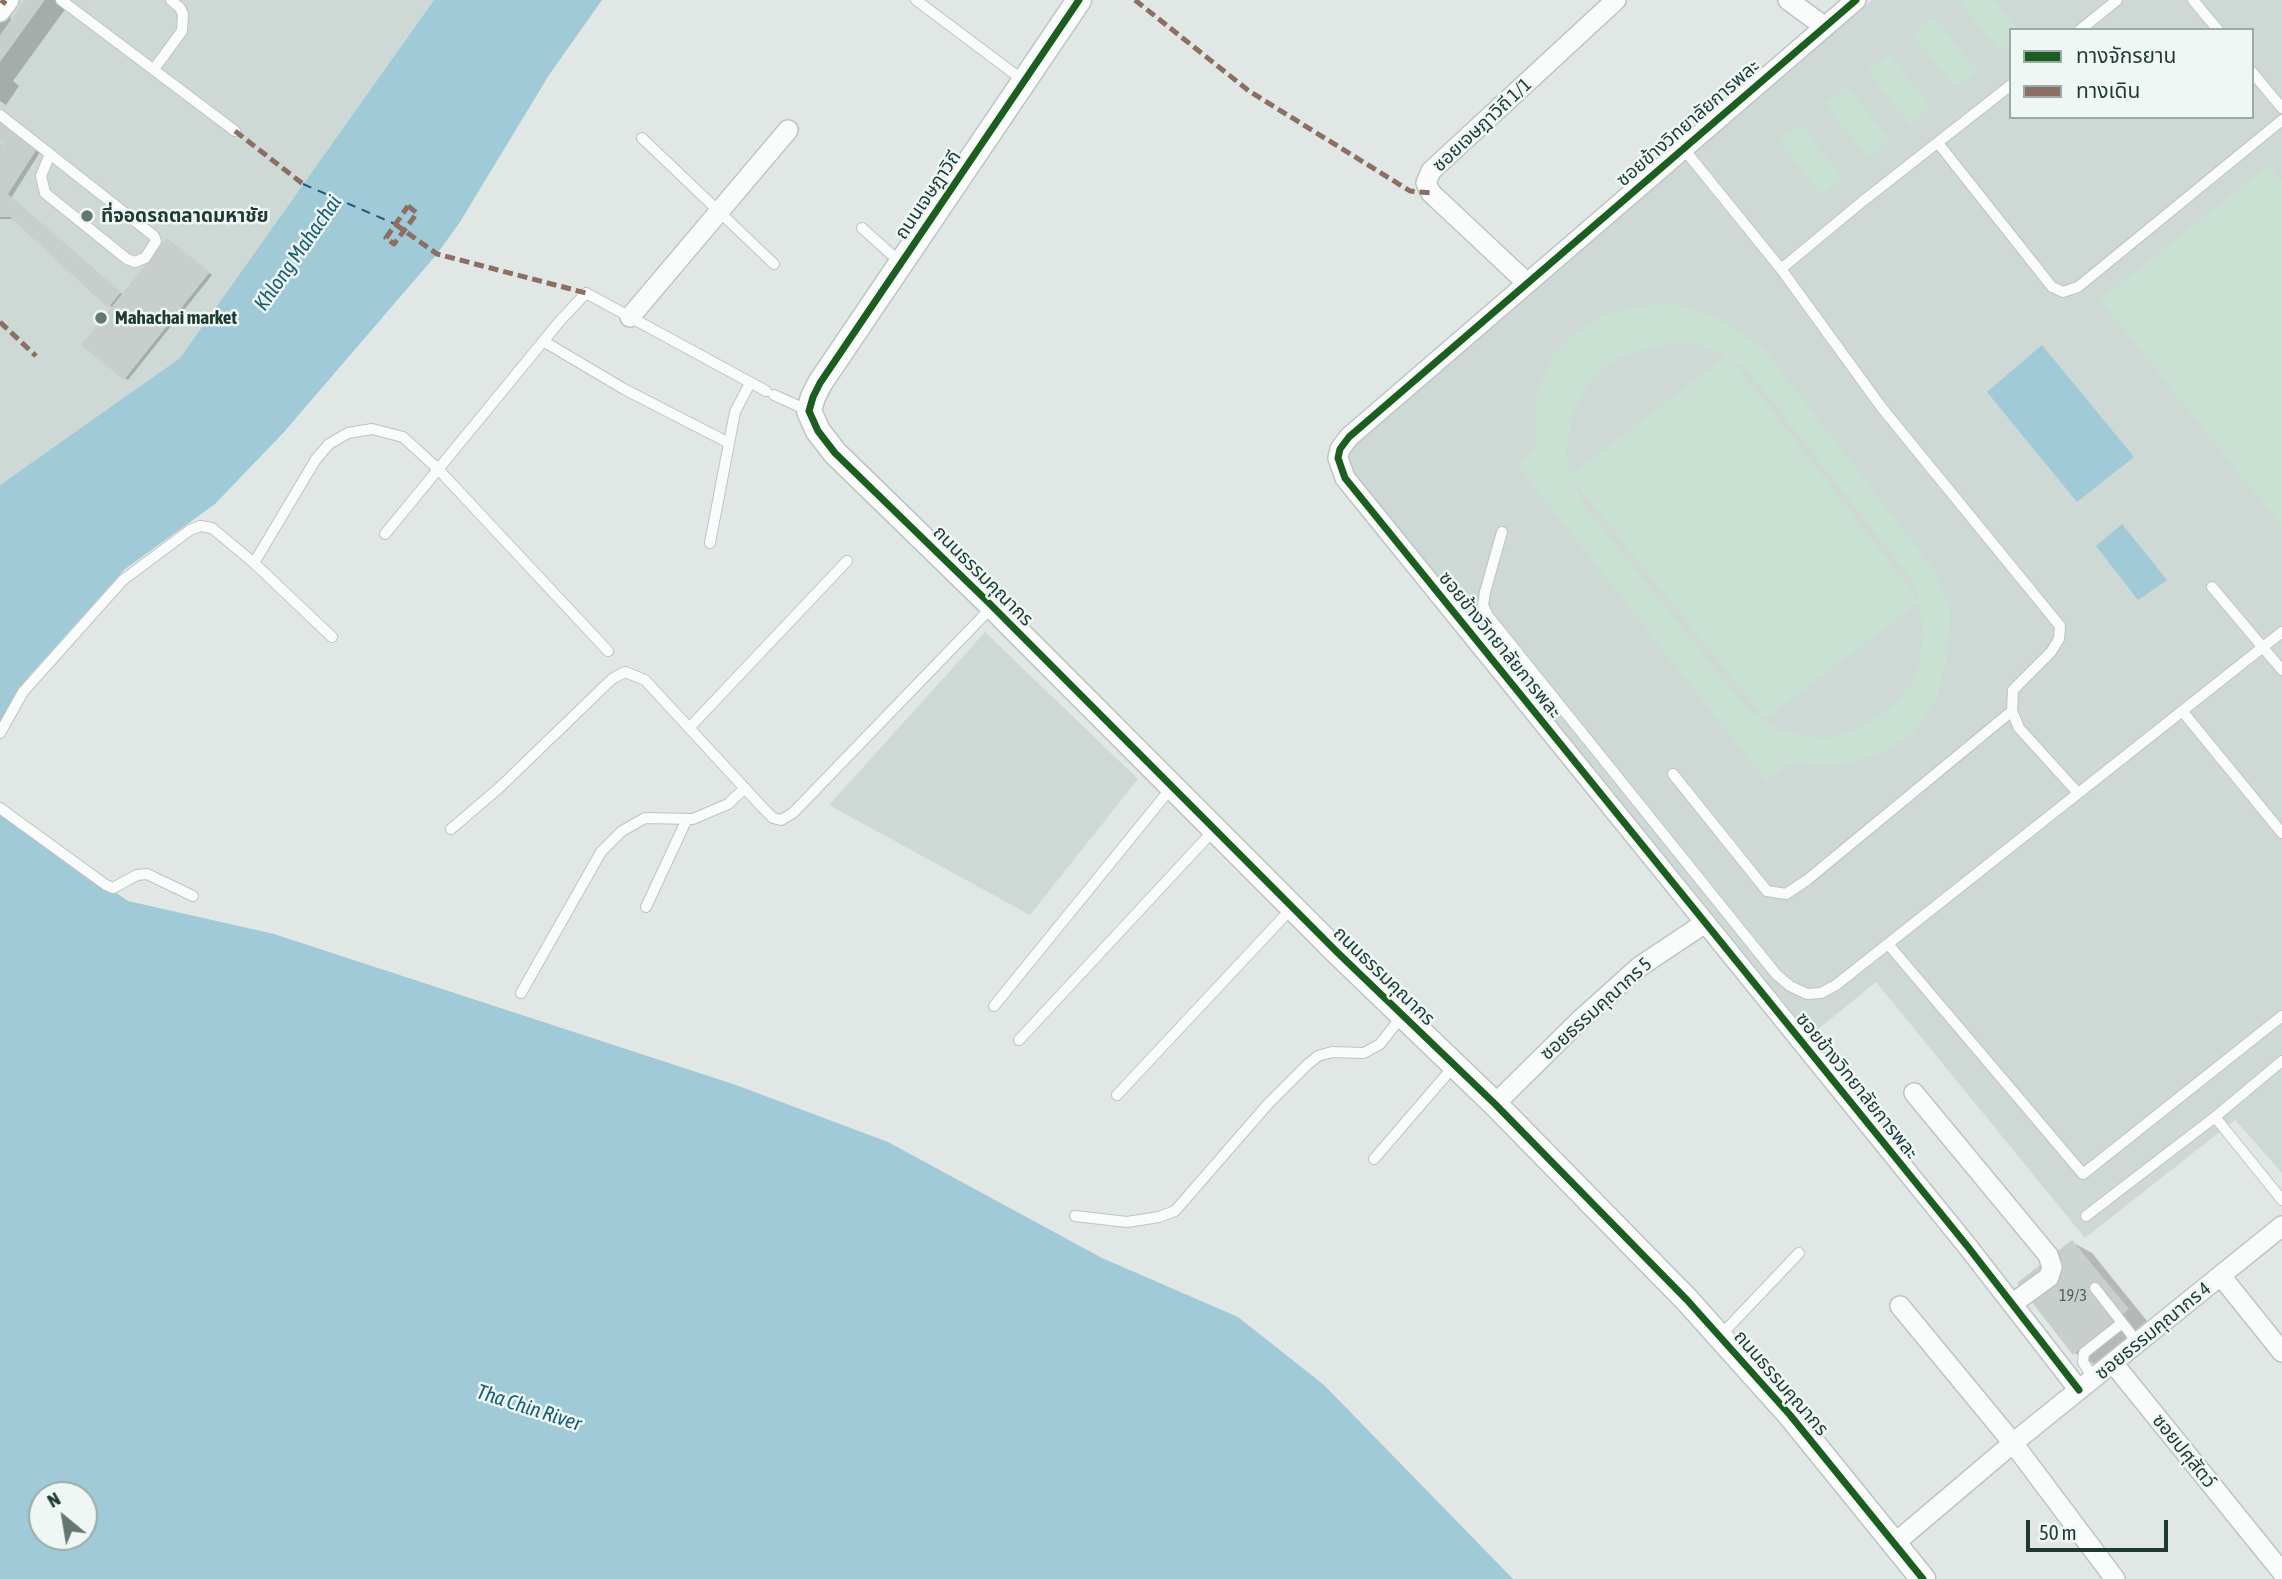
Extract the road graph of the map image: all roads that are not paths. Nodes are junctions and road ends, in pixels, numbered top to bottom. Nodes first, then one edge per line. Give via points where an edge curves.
1 (9, 0) edge
2 (61, 0) edge
3 (171, 0) edge
4 (916, 0) edge
5 (1079, 0) edge
6 (1616, 0) edge
7 (1788, 0) edge
8 (1856, 0) edge
9 (2117, 0) edge
10 (2193, 0) edge
11 (0, 12) edge
12 (1825, 27) junction
13 (2082, 28) edge
14 (2216, 28) edge
15 (154, 69) junction
16 (2254, 74) edge
17 (1024, 82) junction
18 (2009, 87) edge
19 (2282, 108) edge
20 (0, 115) edge
21 (2282, 120) edge
22 (788, 130) dead end
23 (235, 131) dead end
24 (642, 138) dead end
25 (1938, 143) junction
26 (1683, 148) junction
27 (50, 154) junction
28 (718, 210) junction
29 (862, 228) dead end
30 (901, 263) junction
31 (774, 264) dead end
32 (1781, 269) junction
33 (1527, 283) junction
34 (630, 317) junction
35 (543, 341) junction
36 (750, 383) junction
37 (809, 411) junction
38 (729, 443) junction
39 (439, 469) junction
40 (1502, 532) dead end
41 (385, 534) dead end
42 (710, 542) dead end
43 (847, 561) dead end
44 (254, 563) junction
45 (2212, 587) dead end
46 (993, 606) junction
47 (2282, 632) edge
48 (332, 637) dead end
49 (2263, 648) junction
50 (608, 651) dead end
51 (2282, 670) edge
52 (2012, 711) junction
53 (2182, 712) junction
54 (690, 727) junction
55 (0, 733) edge
56 (1673, 774) dead end
57 (1172, 787) junction
58 (745, 788) junction
59 (2078, 793) junction
60 (0, 808) edge
61 (687, 819) junction
62 (451, 829) dead end
63 (1214, 830) junction
64 (2282, 833) edge
65 (193, 896) dead end
66 (646, 907) dead end
67 (1292, 908) junction
68 (1705, 923) junction
69 (1888, 944) junction
70 (522, 993) dead end
71 (993, 1006) dead end
72 (1402, 1016) junction
73 (2282, 1016) edge
74 (1019, 1040) dead end
75 (2282, 1061) edge
76 (1455, 1066) junction
77 (1914, 1093) dead end
78 (1117, 1095) dead end
79 (1495, 1104) junction
80 (2214, 1117) junction
81 (1374, 1159) dead end
82 (2282, 1200) edge
83 (1075, 1216) dead end
84 (2086, 1216) dead end
85 (2282, 1226) edge
86 (1799, 1253) dead end
87 (2221, 1276) junction
88 (2095, 1288) dead end
89 (2012, 1304) junction
90 (1900, 1306) dead end
91 (2122, 1323) junction
92 (1720, 1336) junction
93 (2138, 1343) junction
94 (2282, 1352) edge
95 (2113, 1363) junction
96 (2086, 1384) junction
97 (2013, 1443) junction
98 (1895, 1543) junction
99 (2282, 1572) edge
100 (1923, 1579) edge
101 (2115, 1579) edge

1 - 11 street
2 - 15 lane
3 - 15 lane via 184,14 182,31
4 - 17 lane
5 - 17 street, ถนนเจษฎาวิถี
6 - 33 street, ซอยเจษฎาวิถี 1/1 via 1431,171 1426,183
7 - 12 street
8 - 12 street, ซอยข้างวิทยาลัยการพละ
9 - 13 lane
10 - 14 lane
12 - 26 street, ซอยข้างวิทยาลัยการพละ
15 - 23 lane
16 - 19 lane
17 - 30 street, ถนนเจษฎาวิถี
18 - 25 lane
20 - 27 lane
21 - 25 lane via 2078,288 2063,292 2052,287
22 - 28 street
24 - 28 lane
25 - 32 lane
26 - 32 lane
26 - 33 street, ซอยข้างวิทยาลัยการพละ
27 - 27 lane via 41,176 45,192 127,260 145,258 156,241 154,236
28 - 31 lane
28 - 34 street
29 - 30 lane
30 - 37 street, ถนนเจษฎาวิถี via 820,383
32 - 52 lane via 1882,408 2060,626 2051,652 2013,690
33 - 68 street, ซอยข้างวิทยาลัยการพละ via 1349,437 1338,458 1345,478
34 - 35 lane via 586,293
34 - 36 lane
35 - 38 lane
35 - 39 lane
36 - 37 lane
36 - 38 lane via 736,412
37 - 46 street, ถนนธรรมคุณากร via 826,443
38 - 42 lane
39 - 41 lane
39 - 44 lane via 403,437 372,429 348,433 316,458
39 - 50 lane
40 - 69 lane via 1485,592 1483,605 1488,616 1776,974 1807,994 1821,993
43 - 54 lane
44 - 48 lane
44 - 55 lane via 212,528 190,530 123,580 23,692
45 - 49 lane
46 - 57 street, ถนนธรรมคุณากร
46 - 58 lane via 793,813 774,818
47 - 49 lane
49 - 51 lane
49 - 53 lane
52 - 56 lane via 1786,894 1768,891
52 - 59 lane via 2019,728
53 - 59 lane
53 - 64 lane
54 - 58 lane
54 - 62 lane via 645,680 618,675
57 - 63 street, ถนนธรรมคุณากร
57 - 71 lane
58 - 61 lane via 728,804
59 - 69 lane
60 - 65 lane via 106,886 113,888 147,874
61 - 66 lane
61 - 70 lane via 645,818 622,831 601,852
63 - 67 street, ถนนธรรมคุณากร
63 - 74 lane
67 - 72 street, ถนนธรรมคุณากร
67 - 78 lane
68 - 79 street, ซอยธรรมคุณากร 5 via 1639,967
68 - 89 street, ซอยข้างวิทยาลัยการพละ
69 - 73 lane via 2083,1174
72 - 76 street, ถนนธรรมคุณากร
72 - 83 lane via 1380,1044 1364,1053 1332,1052 1307,1065 1175,1211 1126,1222
75 - 80 lane
76 - 79 street, ถนนธรรมคุณากร
76 - 81 lane
77 - 89 street via 2049,1255 2049,1277
79 - 92 street, ถนนธรรมคุณากร
80 - 82 lane
80 - 84 lane
85 - 87 street, ซอยธรรมคุณากร 4
86 - 92 lane
87 - 93 street, ซอยธรรมคุณากร 4
87 - 94 street
88 - 91 lane
89 - 96 street, ซอยข้างวิทยาลัยการพละ
90 - 97 street
91 - 93 lane
91 - 96 lane via 2084,1353
92 - 98 street, ถนนธรรมคุณากร
93 - 95 street, ซอยธรรมคุณากร 4
95 - 96 street, ซอยธรรมคุณากร 4
95 - 99 street, ซอยปศุสัตว์
96 - 97 street, ซอยธรรมคุณากร 4
97 - 98 street, ซอยธรรมคุณากร 4
97 - 101 street
98 - 100 street, ถนนธรรมคุณากร

